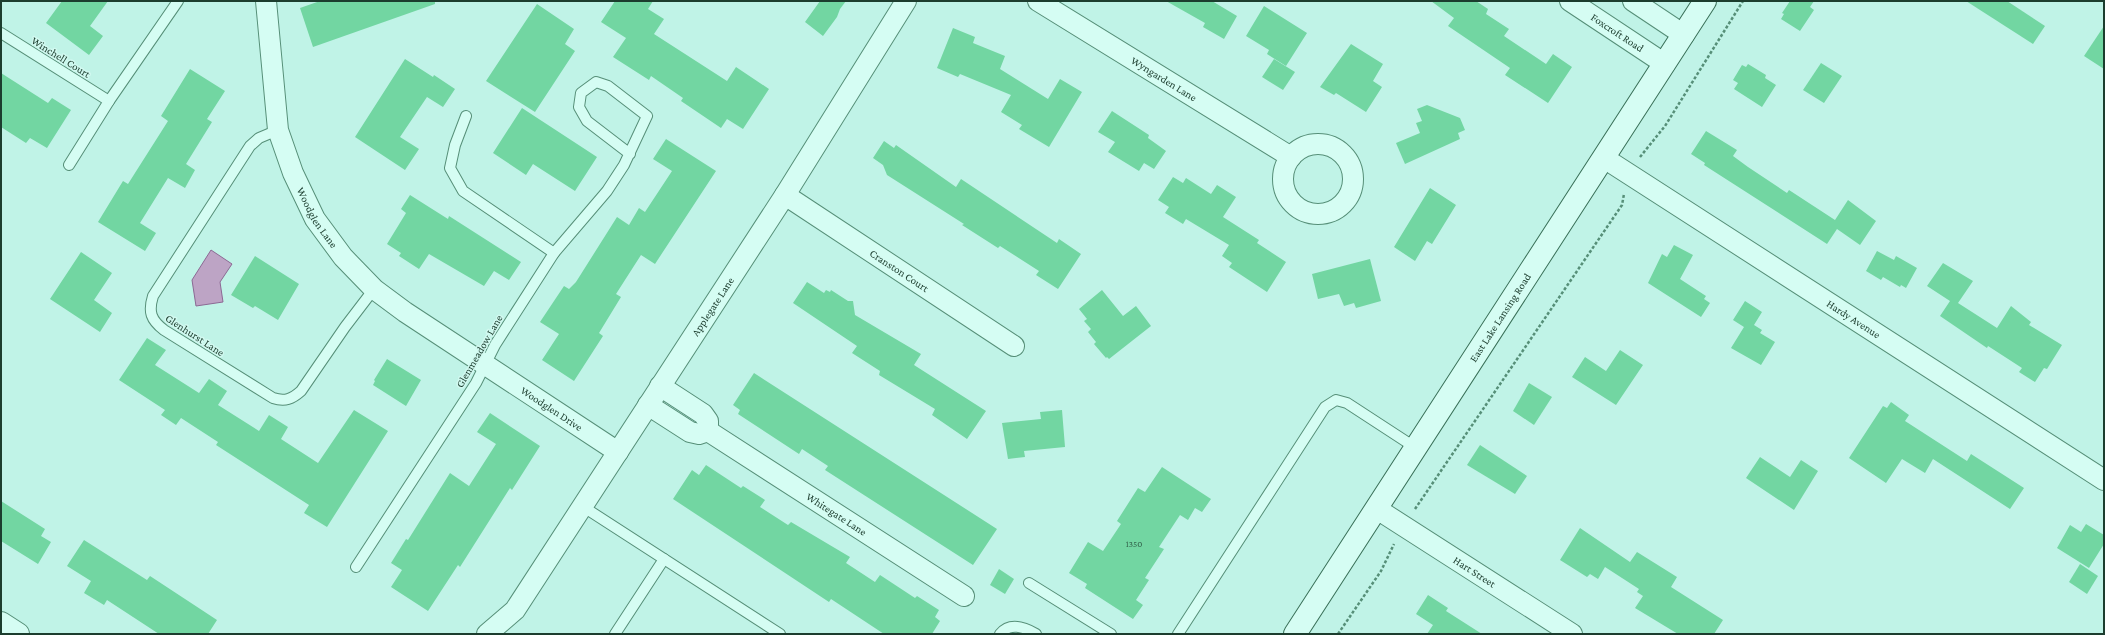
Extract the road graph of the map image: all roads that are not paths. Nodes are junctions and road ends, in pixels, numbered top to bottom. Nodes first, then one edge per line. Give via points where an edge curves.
1 (178, 1) edge
2 (266, 1) edge
3 (906, 1) edge
4 (1038, 1) edge
5 (1570, 1) edge
6 (1633, 1) edge
7 (1705, 1) edge
8 (1, 33) edge
9 (1684, 35) junction
10 (1665, 64) junction
11 (109, 101) junction
12 (466, 116) dead end
13 (278, 130) junction
14 (630, 154) junction
15 (1291, 157) dead end
16 (1604, 158) junction
17 (69, 166) dead end
18 (784, 194) junction
19 (554, 253) junction
20 (374, 289) junction
21 (1014, 346) dead end
22 (485, 365) junction
23 (660, 386) junction
24 (648, 405) junction
25 (708, 431) junction
26 (1416, 448) junction
27 (618, 452) junction
28 (2104, 480) edge
29 (582, 506) junction
30 (1377, 509) junction
31 (664, 559) junction
32 (356, 567) dead end
33 (1029, 583) dead end
34 (964, 596) dead end
35 (515, 610) junction
36 (1, 623) edge
37 (18, 634) edge
38 (487, 634) edge
39 (508, 634) edge
40 (615, 634) edge
41 (780, 634) edge
42 (1000, 634) edge
43 (1036, 634) edge
44 (1111, 634) edge
45 (1178, 634) edge
46 (1295, 634) edge
47 (1572, 634) edge

1 - 11 lane
2 - 13 street, Woodglen Lane
3 - 18 street, Applegate Lane
4 - 15 street, Wyngarden Lane
5 - 10 street, Foxcroft Road
6 - 9 street
7 - 9 main road, East Lake Lansing Road
8 - 11 lane, Winchell Court
9 - 10 main road, East Lake Lansing Road
10 - 16 main road, East Lake Lansing Road
11 - 17 lane
12 - 19 lane via 450,168 463,191
13 - 20 street, Woodglen Lane via 293,173 316,219 342,257
13 - 20 lane, Glenhurst Lane via 259,138 250,146 153,296 150,315 164,330 273,398 282,401 292,398 301,391
14 - 14 lane, Glenmeadow Lane via 587,121 579,107 581,93 596,82 608,86 647,116
14 - 19 lane, Glenmeadow Lane via 607,191
16 - 26 main road, East Lake Lansing Road
16 - 28 street, Hardy Avenue
18 - 21 street, Cranston Court
18 - 23 street, Applegate Lane
19 - 22 lane, Glenmeadow Lane
20 - 22 street, Woodglen Lane
22 - 27 street, Woodglen Drive
22 - 32 lane, Glenmeadow Lane via 476,383
23 - 24 street, Applegate Lane
23 - 25 street via 703,414 708,421
24 - 25 street via 690,432 699,434
24 - 27 street, Applegate Lane
25 - 34 street, Whitegate Lane
26 - 30 main road, East Lake Lansing Road
26 - 45 lane via 1347,403 1336,400 1325,408
27 - 29 street, Applegate Lane
29 - 31 lane
29 - 35 street, Applegate Lane
30 - 46 main road, East Lake Lansing Road
30 - 47 street, Hart Street
31 - 40 lane
31 - 41 lane
33 - 44 lane
35 - 38 street, Applegate Lane
35 - 39 street, Applegate Lane
36 - 37 main road
42 - 43 lane via 1009,627 1018,626

